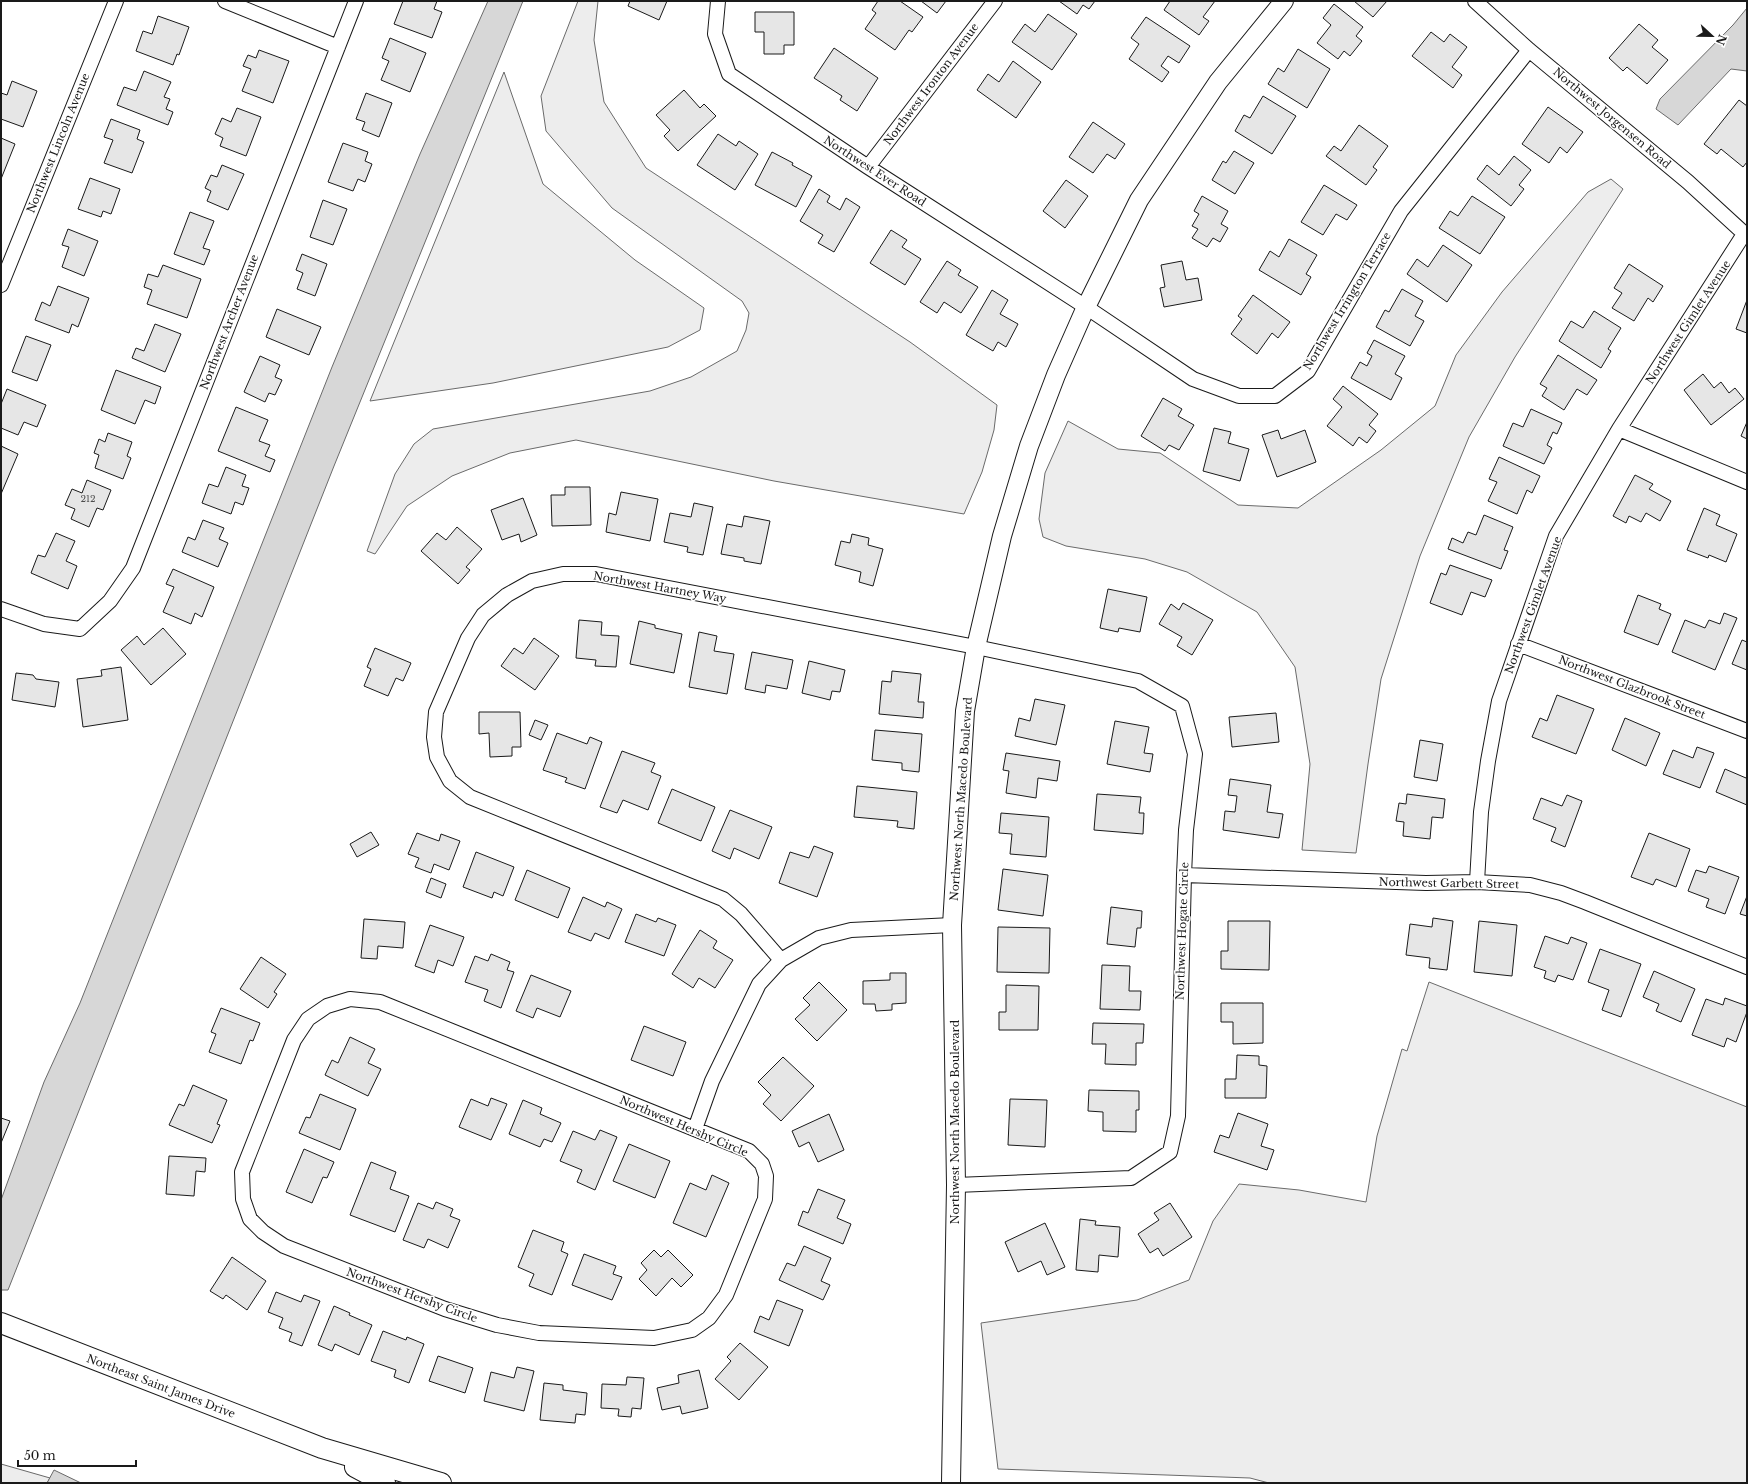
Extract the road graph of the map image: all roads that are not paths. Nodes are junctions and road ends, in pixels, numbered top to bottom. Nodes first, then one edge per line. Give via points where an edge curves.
1 (116, 1) edge
2 (225, 1) edge
3 (356, 1) edge
4 (718, 1) edge
5 (995, 1) edge
6 (1284, 1) edge
7 (1475, 1) edge
8 (338, 47) junction
9 (1529, 50) junction
10 (868, 167) junction
11 (1746, 235) edge
12 (1, 285) edge
13 (1086, 306) junction
14 (1619, 429) junction
15 (1747, 482) edge
16 (1, 609) edge
17 (1518, 644) junction
18 (976, 647) junction
19 (1747, 731) edge
20 (1184, 875) junction
21 (1476, 882) junction
22 (952, 925) junction
23 (781, 960) junction
24 (1747, 967) edge
25 (695, 1129) junction
26 (956, 1185) junction
27 (1, 1323) edge
28 (322, 1448) junction
29 (385, 1483) edge
30 (441, 1483) edge
31 (951, 1483) edge

1 - 12 street, Northwest Lincoln Avenue
2 - 8 street
3 - 8 street, Northwest Archer Avenue
4 - 10 street, Northwest Ever Road via 715,34 729,74
5 - 10 street, Northwest Ironton Avenue
6 - 13 street, Northwest North Macedo Boulevard via 1218,82 1139,200
7 - 9 street, Northwest Jorgensen Road
8 - 16 street, Northwest Archer Avenue via 133,568 110,601 80,629 44,624
9 - 11 street, Northwest Jorgensen Road via 1688,182
9 - 13 street, Northwest Irrington Terrace via 1401,211 1308,371 1275,396 1239,396 1193,379
10 - 13 street, Northwest Ever Road
11 - 14 street, Northwest Gimlet Avenue
13 - 18 street, Northwest North Macedo Boulevard via 1056,374 1029,446 1002,536
14 - 15 street
14 - 17 street, Northwest Gimlet Avenue via 1556,536
17 - 19 street, Northwest Glazbrook Street
17 - 21 street, Northwest Gimlet Avenue via 1499,701 1488,761
18 - 20 street, Northwest Hogate Circle via 1138,681 1182,706 1195,754 1186,830
18 - 22 street, Northwest North Macedo Boulevard via 965,711
18 - 23 street, Northwest Hartney Way via 596,574 563,574 532,581 507,595 483,615 468,638 436,712 434,737 437,757 450,782 470,797 723,899 741,914
20 - 21 street, Northwest Garbett Street via 1426,883
20 - 26 street, Northwest Hogate Circle via 1178,1116 1170,1152 1131,1178
21 - 24 street, Northwest Garbett Street via 1530,885 1562,893
22 - 23 street via 850,930 819,938
22 - 26 street, Northwest North Macedo Boulevard
23 - 25 street via 758,984 712,1081
25 - 25 street, Northwest Hershy Circle via 749,1151 762,1164 766,1176 765,1199 726,1295 709,1318 692,1330 654,1338 539,1333 497,1325 445,1309 284,1246 263,1232 250,1219 243,1199 242,1172 294,1040 308,1019 327,1006 350,999 380,1002
26 - 31 street, Northwest North Macedo Boulevard
27 - 28 main road, Northeast Saint James Drive
28 - 29 main road, Northeast Saint James Drive
28 - 30 main road, Northeast Saint James Drive

